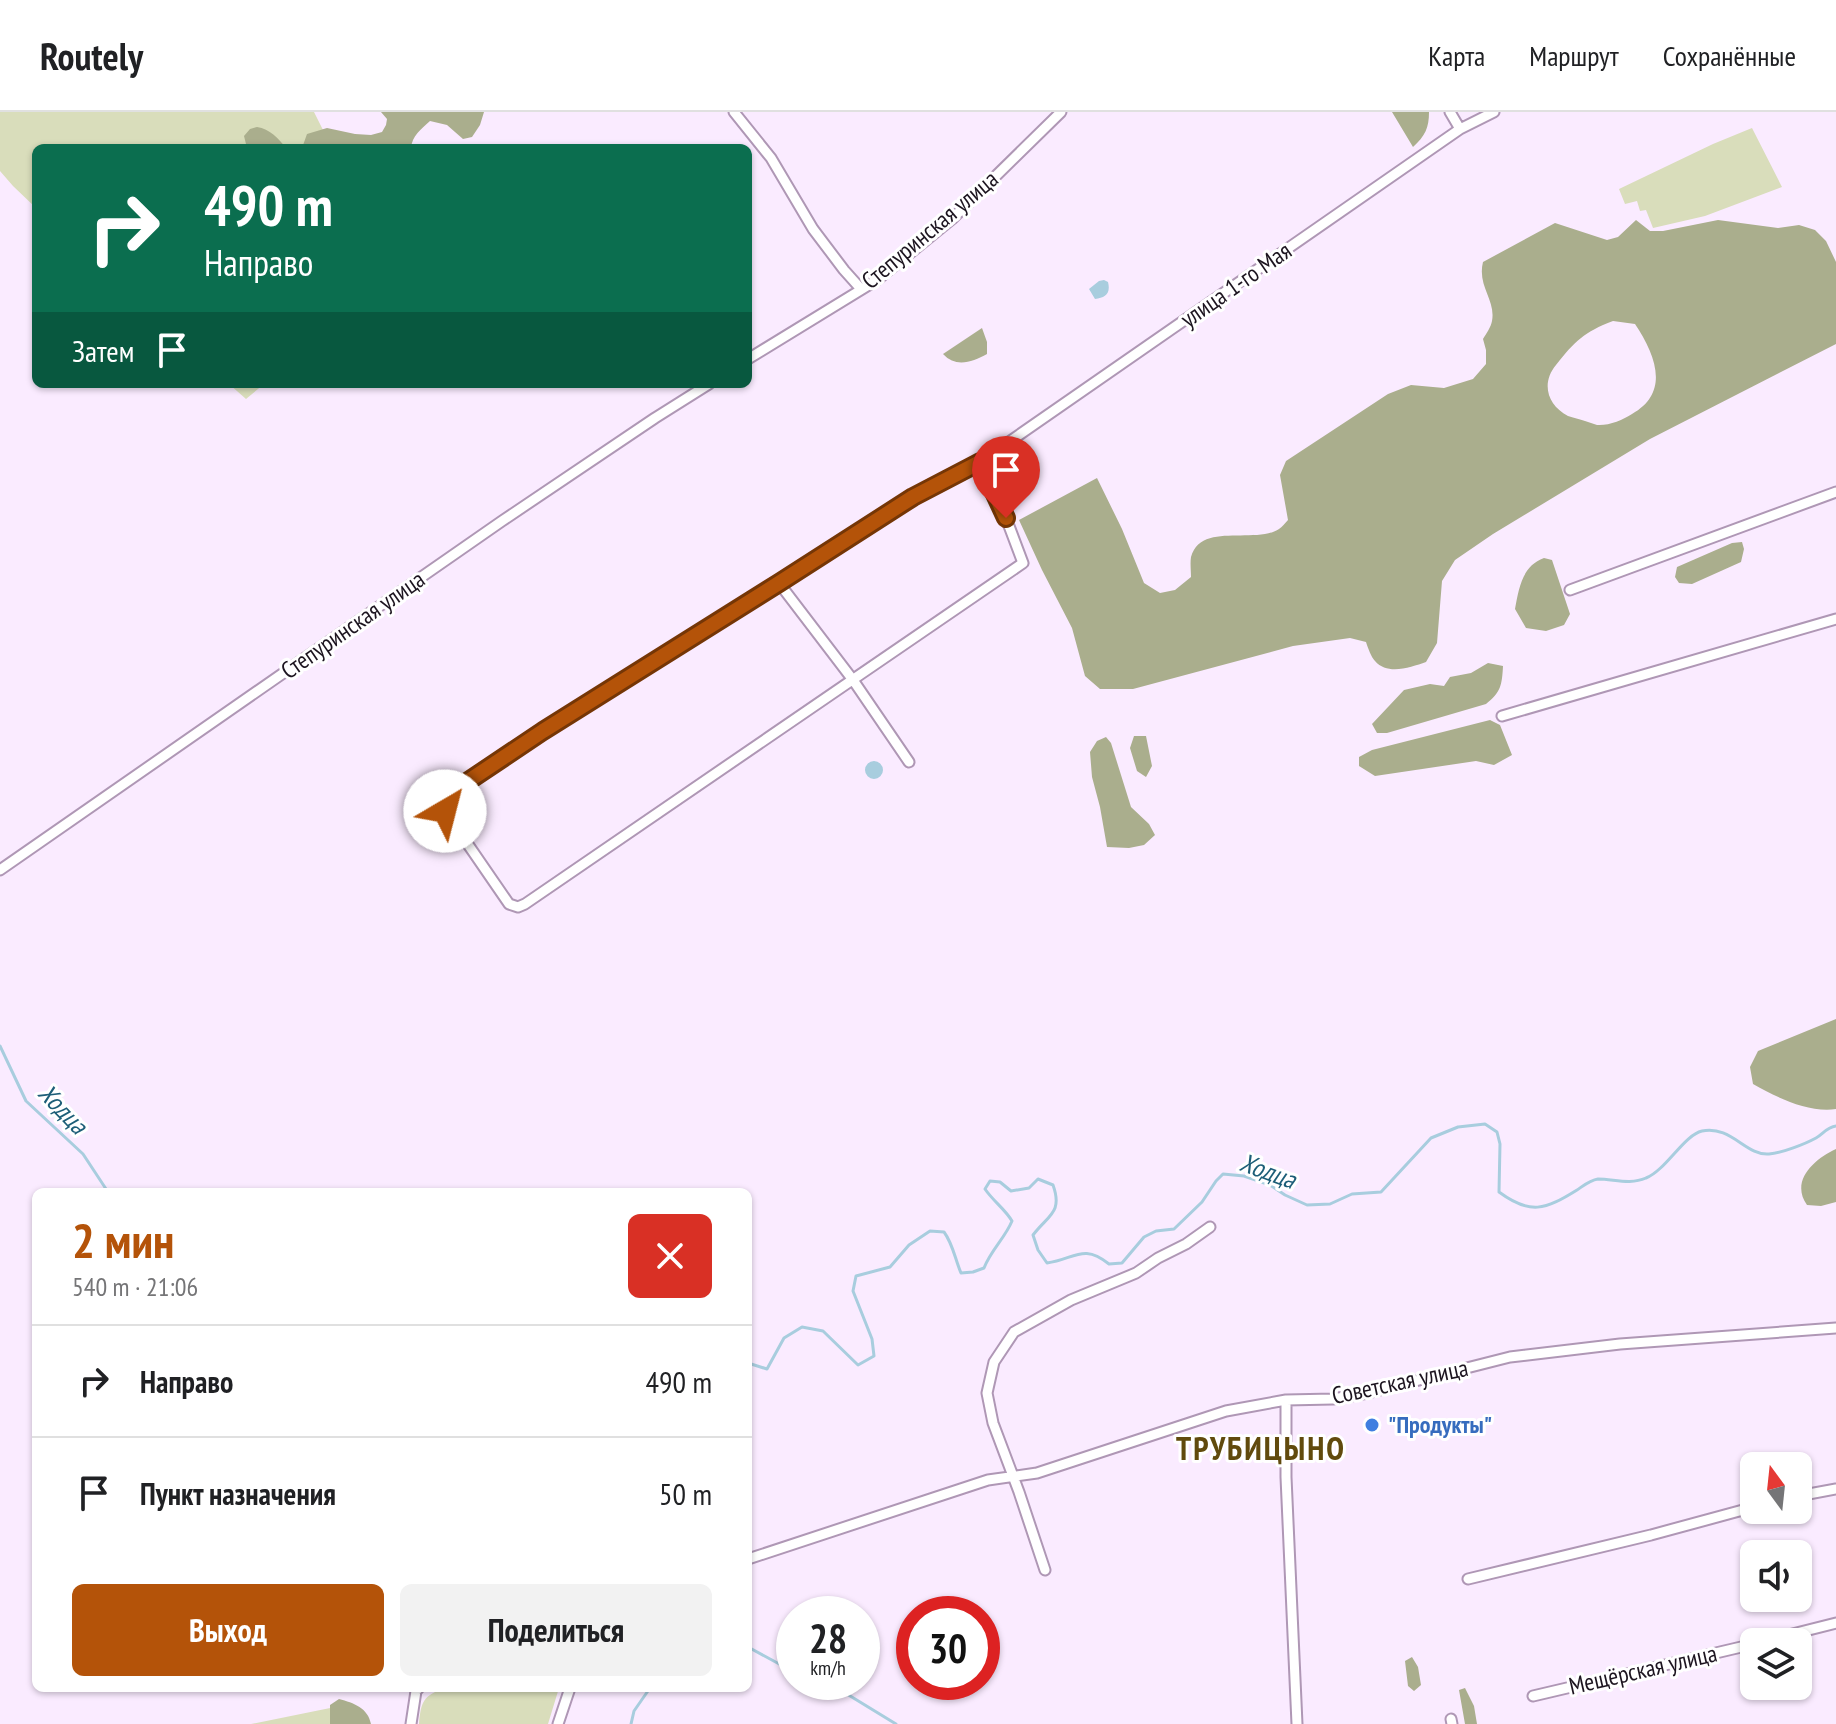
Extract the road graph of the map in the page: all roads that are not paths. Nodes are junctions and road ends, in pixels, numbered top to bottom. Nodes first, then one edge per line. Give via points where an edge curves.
1 (734, 112) edge
2 (1061, 112) edge
3 (1450, 112) edge
4 (1494, 112) edge
5 (1460, 129) junction
6 (861, 289) junction
7 (752, 357) edge
8 (703, 388) edge
9 (980, 462) junction
10 (1836, 492) edge
11 (779, 583) junction
12 (1570, 590) dead end
13 (1836, 619) edge
14 (853, 680) junction
15 (1502, 716) dead end
16 (909, 762) dead end
17 (0, 870) edge
18 (1210, 1227) dead end
19 (1836, 1328) edge
20 (1286, 1400) junction
21 (1013, 1476) junction
22 (1836, 1489) edge
23 (1812, 1493) edge
24 (1740, 1511) edge
25 (752, 1558) edge
26 (1045, 1570) dead end
27 (1468, 1579) dead end
28 (1836, 1623) edge
29 (1812, 1629) edge
30 (1740, 1647) edge
31 (416, 1692) edge
32 (569, 1692) edge
33 (1533, 1696) dead end
34 (411, 1724) edge
35 (558, 1724) edge
36 (1297, 1724) edge

1 - 6 street via 771,158 813,229
2 - 6 street, Степуринская улица via 952,219
3 - 5 street
4 - 5 street, улица 1-го Мая
5 - 9 street, улица 1-го Мая
6 - 7 street, Степуринская улица
8 - 17 street, Степуринская улица
9 - 11 street, улица 1-го Мая via 913,497
9 - 14 street via 1023,563
10 - 12 street
11 - 14 street
11 - 14 street, улица 1-го Мая via 446,797 445,811 509,904 525,904
13 - 15 street
14 - 16 street
18 - 21 street via 1136,1273 1014,1332 994,1362 987,1393
19 - 20 street, Советская улица via 1510,1357 1368,1393
20 - 21 street, Советская улица via 1226,1411 1037,1473
20 - 36 street
21 - 25 street, Советская улица
21 - 26 street
22 - 23 street
24 - 27 street
28 - 29 street
30 - 33 street, Мещёрская улица
31 - 34 street
32 - 35 street

